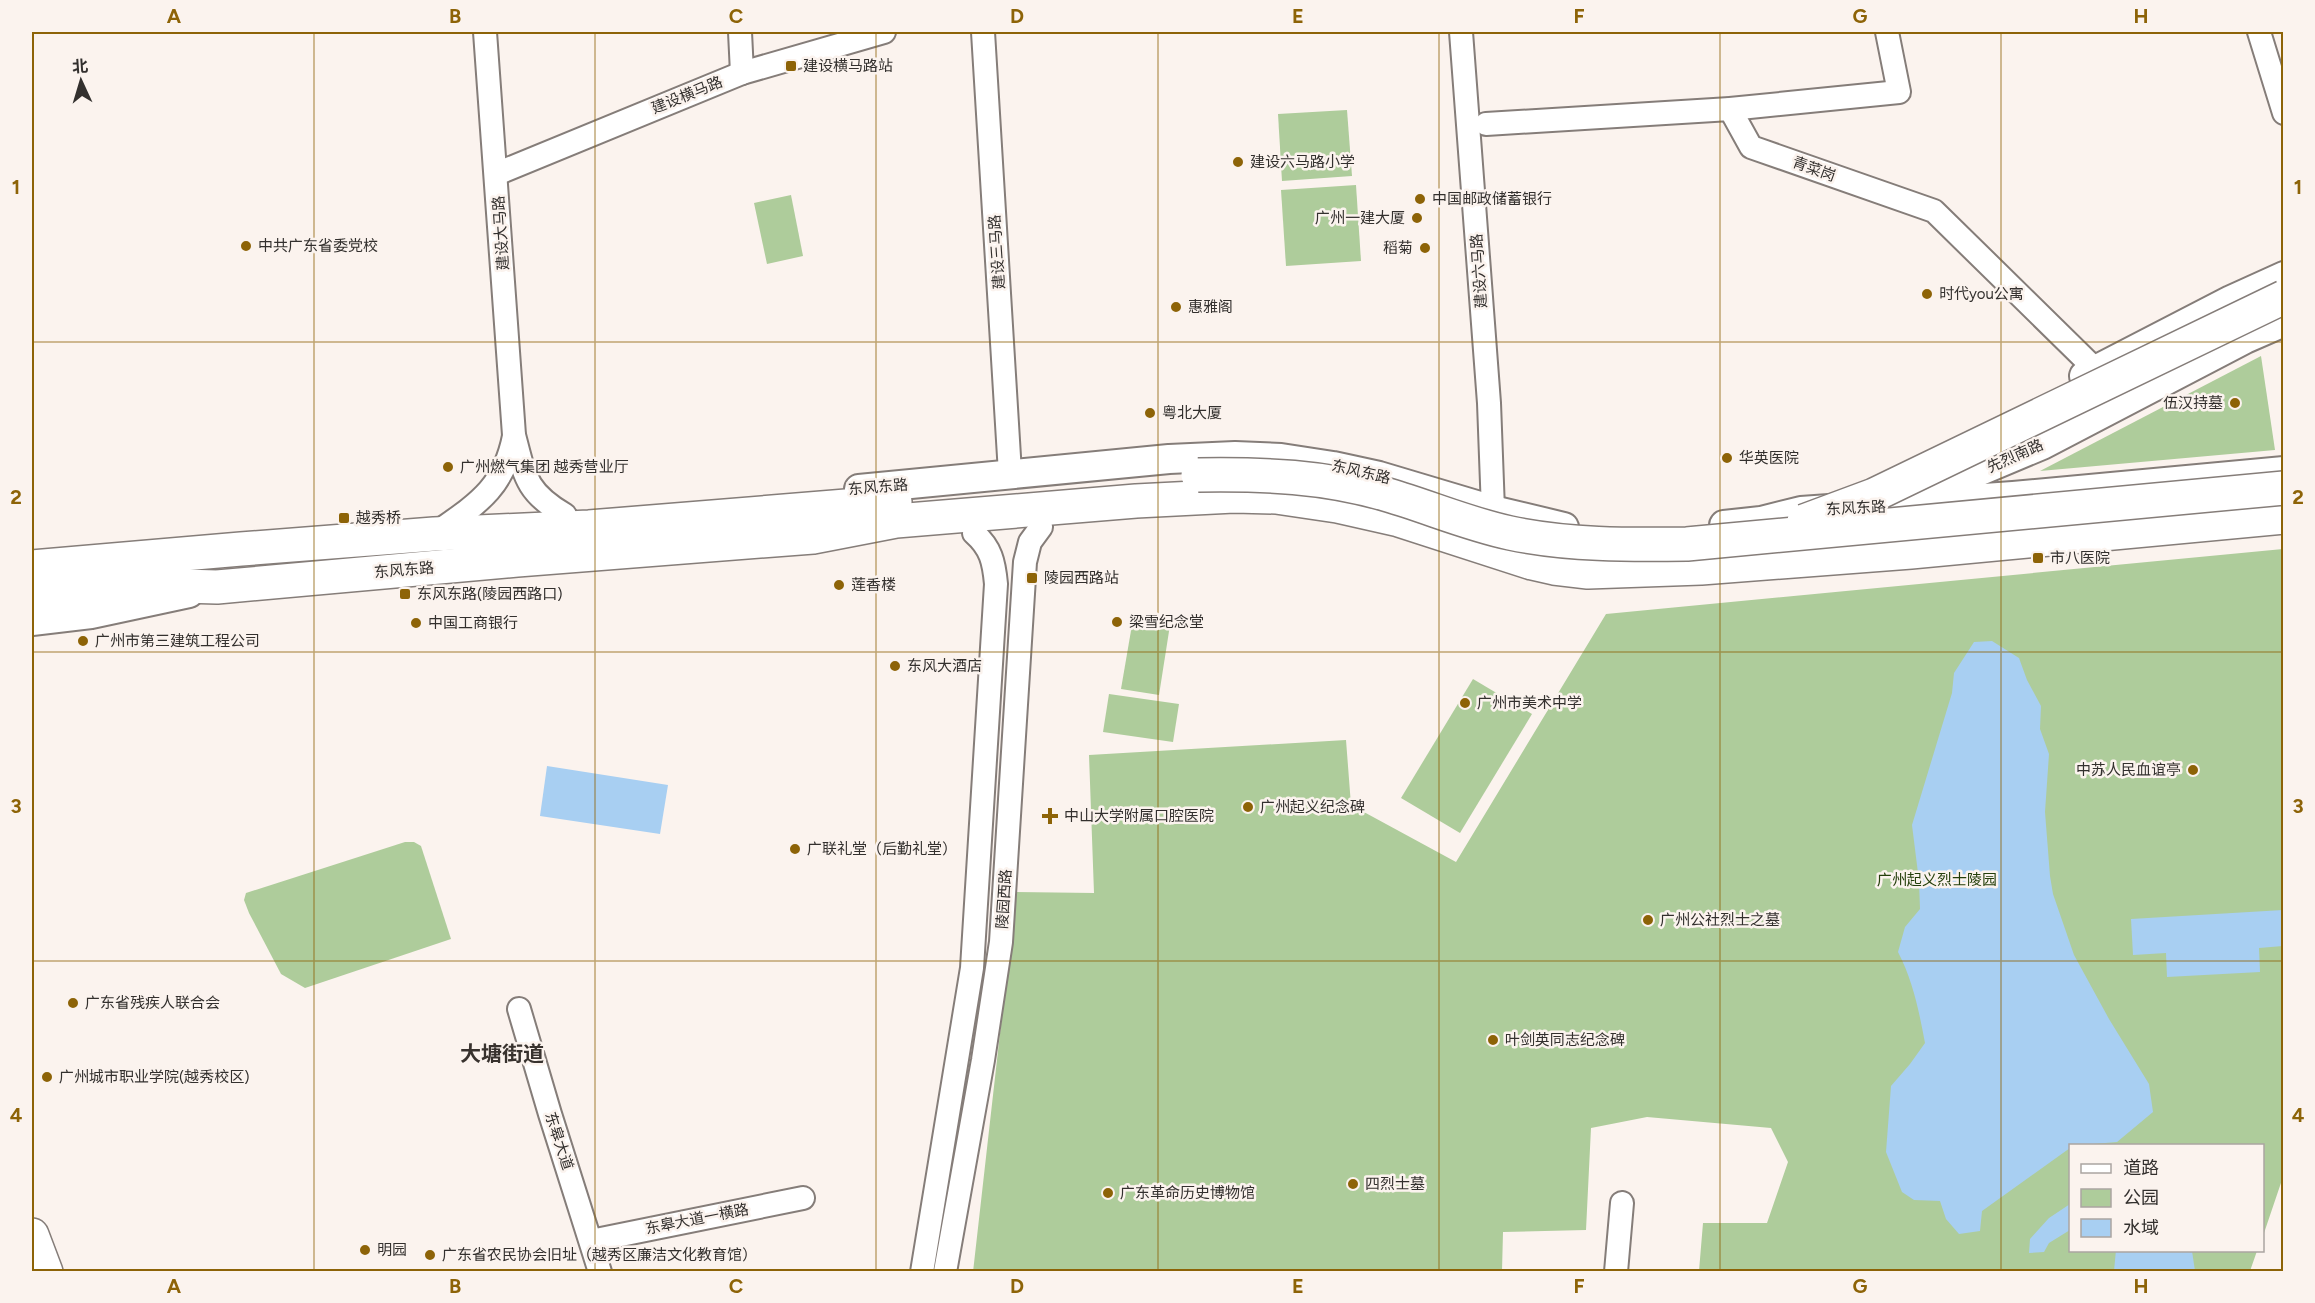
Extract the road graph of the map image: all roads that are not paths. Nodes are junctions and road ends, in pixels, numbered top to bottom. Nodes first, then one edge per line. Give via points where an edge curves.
1 (485, 32) edge
2 (740, 32) edge
3 (884, 32) edge
4 (983, 32) edge
5 (1461, 32) edge
6 (1887, 32) edge
7 (2259, 32) edge
8 (742, 73) junction
9 (1730, 109) junction
10 (2283, 113) edge
11 (1486, 124) dead end
12 (496, 174) junction
13 (2283, 276) edge
14 (2283, 297) edge
15 (2283, 322) edge
16 (2096, 370) junction
17 (2037, 400) junction
18 (514, 435) junction
19 (2058, 436) junction
20 (2283, 471) edge
21 (1010, 473) junction
22 (2283, 488) edge
23 (1899, 505) junction
24 (1493, 510) junction
25 (1801, 511) junction
26 (565, 515) junction
27 (2283, 517) edge
28 (1041, 527) junction
29 (974, 533) junction
30 (434, 534) junction
31 (813, 537) junction
32 (1760, 537) junction
33 (1911, 552) junction
34 (1532, 563) junction
35 (1736, 564) junction
36 (32, 567) edge
37 (996, 578) junction
38 (1024, 578) junction
39 (217, 587) junction
40 (32, 594) edge
41 (32, 608) edge
42 (32, 621) edge
43 (1001, 942) junction
44 (973, 957) junction
45 (519, 1009) dead end
46 (803, 1198) dead end
47 (1622, 1203) dead end
48 (32, 1235) edge
49 (591, 1241) junction
50 (46, 1272) edge
51 (600, 1272) edge
52 (922, 1272) edge
53 (945, 1272) edge
54 (1616, 1272) edge

1 - 12 street, 建设大马路
2 - 8 street
3 - 8 street, 建设横马路
4 - 21 street, 建设三马路
5 - 24 street, 建设六马路 via 1489,403
6 - 9 street via 1899,92
7 - 10 street
8 - 12 street, 建设横马路
9 - 11 street
9 - 16 street, 青菜岗 via 1751,147 1934,211
12 - 18 street, 建设大马路
13 - 16 main road
14 - 32 highway, bridge via 1874,495
15 - 19 main road, 先烈南路
16 - 17 main road
17 - 19 main road via 2032,412 2040,431
17 - 25 main road via 1891,472
18 - 26 street via 535,493
18 - 30 street via 510,455 495,486
19 - 23 main road, 先烈南路
20 - 23 main road, 东风东路
21 - 24 main road, 东风东路 via 1179,458 1281,458 1379,476
21 - 26 main road, 东风东路
22 - 32 highway, bridge
23 - 25 main road, 东风东路
23 - 35 main road, 先烈南路 via 1777,554
24 - 25 main road, 东风东路 via 1561,526 1639,531 1738,524
24 - 34 street via 1498,526 1515,551
26 - 30 main road, 东风东路 via 501,520
27 - 33 highway, 东风东路
28 - 29 highway, 东风东路
28 - 33 highway, 东风东路 via 1218,514 1290,518 1392,533 1525,577 1587,587 1658,584
28 - 38 street, 陵园西路 via 1030,542
29 - 31 highway, 东风东路 via 897,540
29 - 37 street, 陵园西路 via 986,543
30 - 32 highway, 东风东路, bridge via 589,527 1198,475 1258,474 1320,479 1388,495 1510,533 1558,541 1687,544
30 - 36 highway, 东风东路
31 - 34 highway, 东风东路 via 896,521 1257,496 1319,502 1378,515
31 - 39 highway, 东风东路
33 - 35 highway, 东风东路
34 - 35 highway, 东风东路 via 1588,572
37 - 38 street via 1013,570
37 - 44 street, 陵园西路
38 - 43 street, 陵园西路
39 - 40 highway, 东风东路 via 148,585
39 - 41 highway
39 - 42 main road via 91,614
43 - 44 street
43 - 53 street, 陵园西路
44 - 52 street, 陵园西路
45 - 49 street, 东皋大道
46 - 49 street, 东皋大道一横路
47 - 54 street
48 - 50 highway
49 - 51 street, 东皋大道

